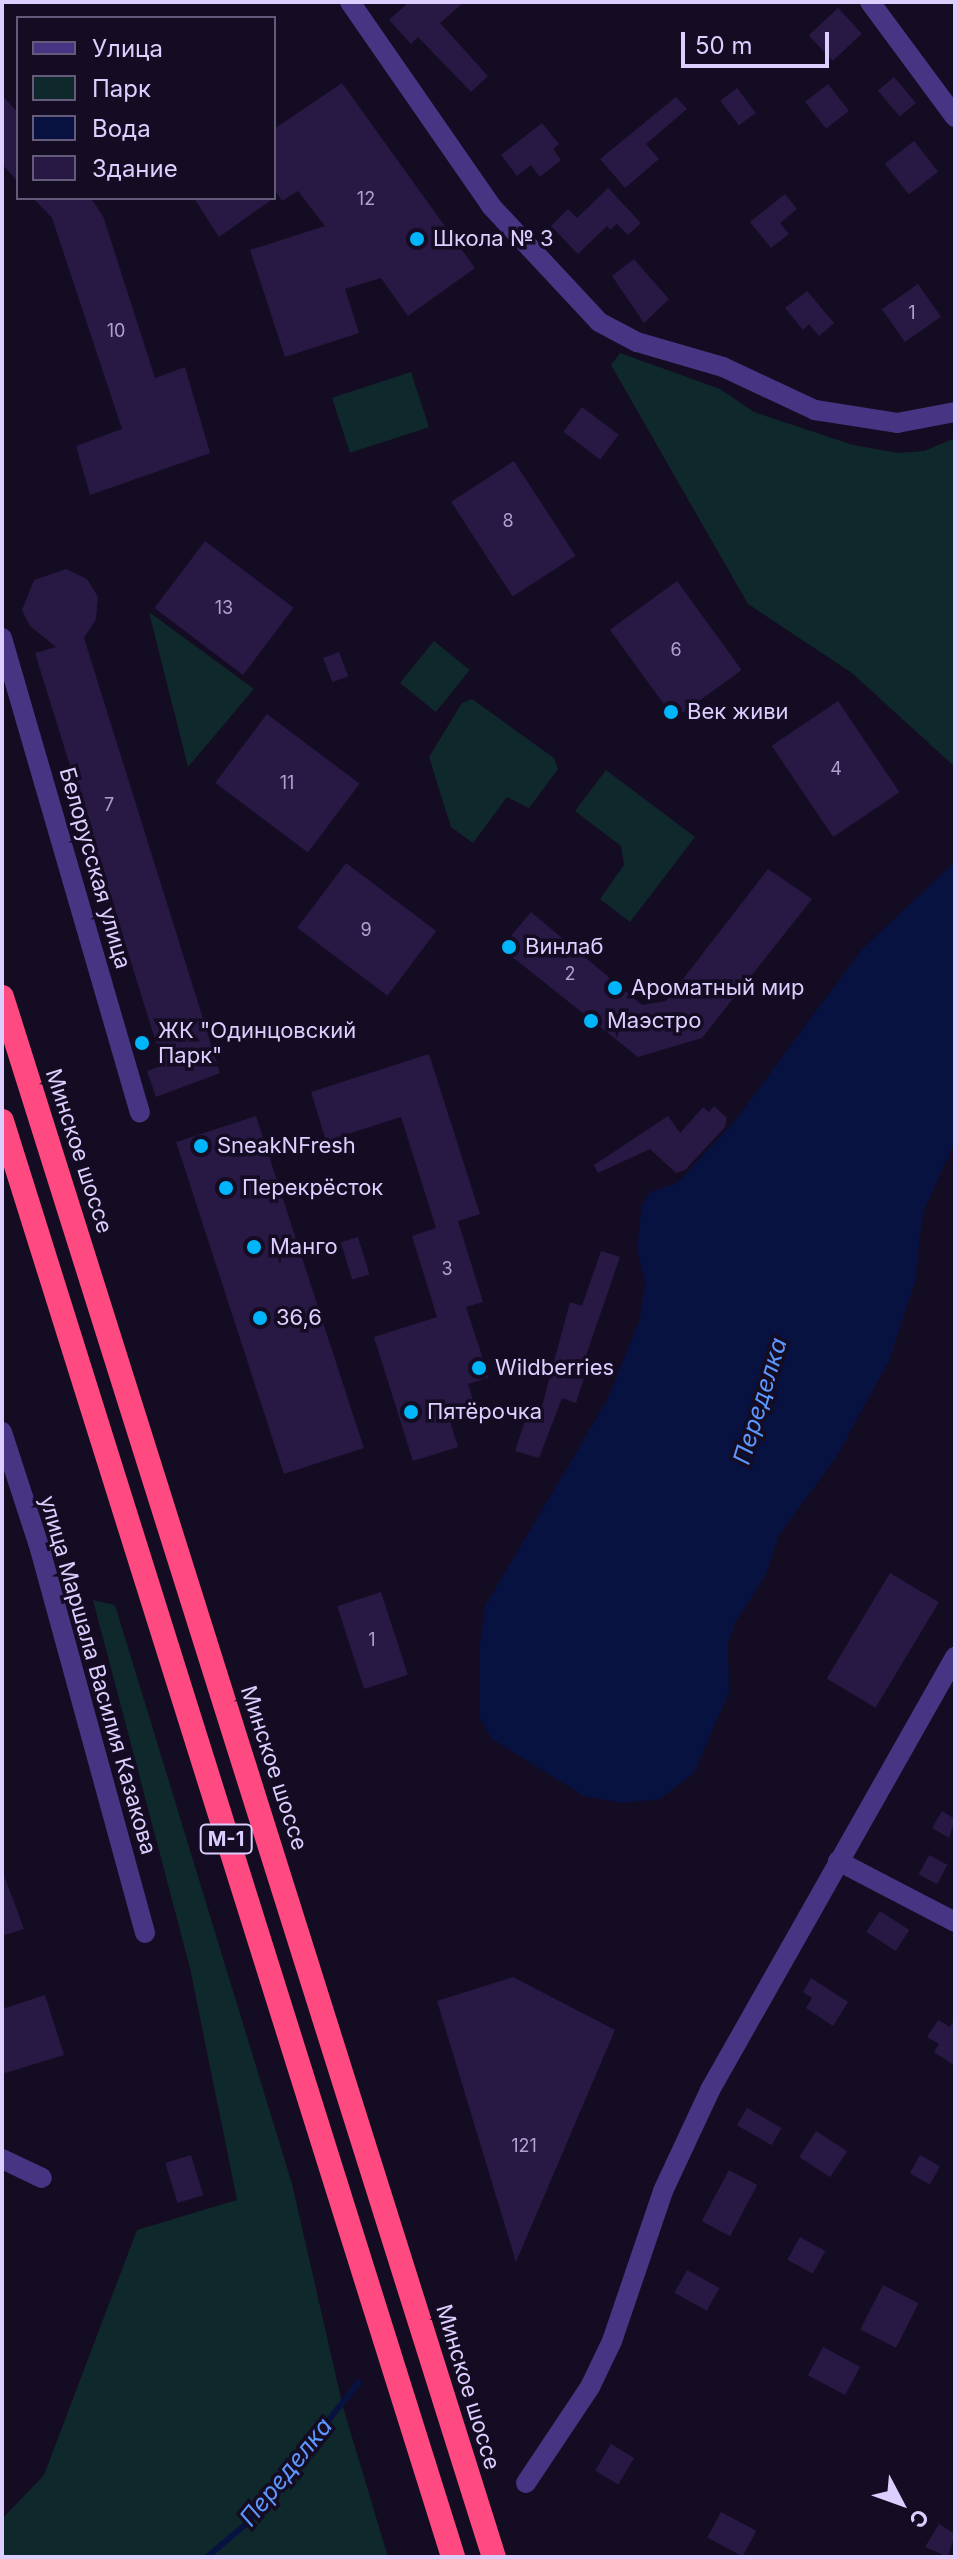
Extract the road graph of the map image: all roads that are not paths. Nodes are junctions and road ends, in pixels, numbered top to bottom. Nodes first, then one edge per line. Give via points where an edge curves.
1 (350, 2) edge
2 (870, 2) edge
3 (955, 117) edge
4 (955, 412) edge
5 (2, 638) edge
6 (2, 997) edge
7 (140, 1112) dead end
8 (2, 1121) edge
9 (2, 1432) edge
10 (955, 1657) edge
11 (838, 1861) junction
12 (955, 1922) edge
13 (145, 1933) dead end
14 (2, 2159) edge
15 (42, 2178) dead end
16 (526, 2483) dead end
17 (453, 2557) edge
18 (494, 2557) edge

1 - 4 street via 491,206 599,322 637,342 723,367 815,410 897,423
2 - 3 street
5 - 7 street, Белорусская улица
6 - 18 highway, Минское шоссе / М-1
8 - 17 highway, М-1
9 - 13 street, улица Маршала Василия Казакова via 40,1549
10 - 11 street
11 - 12 street
11 - 16 street via 686,2137 590,2387
14 - 15 street

